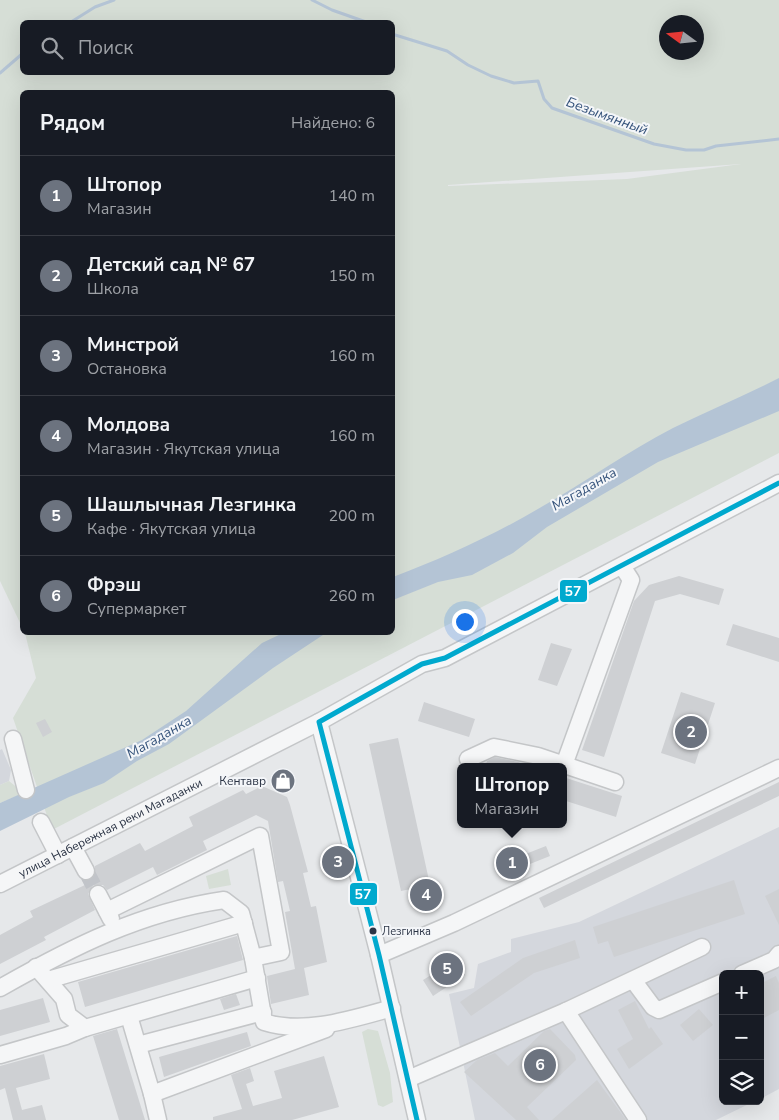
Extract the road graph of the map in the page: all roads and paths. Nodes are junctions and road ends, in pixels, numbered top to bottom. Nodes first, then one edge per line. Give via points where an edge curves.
1 (779, 483) edge
2 (622, 566) junction
3 (319, 722) junction
4 (13, 738) dead end
5 (468, 759) dead end
6 (558, 763) edge
7 (565, 763) edge
8 (567, 766) edge
9 (779, 768) edge
10 (615, 782) dead end
11 (26, 790) dead end
12 (41, 822) dead end
13 (73, 847) junction
14 (58, 855) junction
15 (86, 871) tunnel mouth
16 (0, 884) edge
17 (98, 894) tunnel mouth
18 (107, 911) junction
19 (244, 924) junction
20 (116, 928) junction
21 (702, 947) dead end
22 (779, 954) edge
23 (379, 955) junction
24 (253, 958) junction
25 (36, 968) junction
26 (751, 970) edge
27 (257, 978) junction
28 (48, 980) junction
29 (632, 980) junction
30 (719, 984) edge
31 (0, 988) edge
32 (392, 1008) junction
33 (566, 1011) junction
34 (263, 1012) junction
35 (129, 1016) junction
36 (356, 1017) junction
37 (85, 1028) junction
38 (138, 1045) junction
39 (0, 1055) edge
40 (408, 1079) junction
41 (152, 1094) junction
42 (158, 1120) edge
43 (417, 1120) edge
44 (638, 1120) edge

1 - 2 street, улица Набережная реки Магаданки
2 - 3 street, улица Набережная реки Магаданки via 445,658 422,664
2 - 7 street via 630,580
3 - 13 street, улица Набережная реки Магаданки
3 - 23 street
4 - 11 street
5 - 6 street via 494,747
8 - 10 street
9 - 23 street via 454,923
12 - 14 street
13 - 14 street, улица Набережная реки Магаданки
13 - 15 street
14 - 16 street, улица Набережная реки Магаданки
17 - 18 street
18 - 20 street
18 - 24 street via 260,836 280,952
19 - 20 street via 241,912 224,900 189,905
19 - 24 street
19 - 28 street
20 - 25 street
21 - 29 street
22 - 26 street via 774,960
23 - 32 street
24 - 27 street
25 - 28 street
25 - 31 street
27 - 34 street
27 - 35 street
28 - 37 street via 64,999 68,1015
29 - 30 street via 658,1010
29 - 33 street
32 - 36 street
32 - 40 street
33 - 40 street
33 - 44 street
34 - 36 street via 264,1022 280,1027
34 - 38 street
35 - 37 street
35 - 38 street
36 - 41 street
37 - 39 street
38 - 41 street
40 - 43 street
41 - 42 street

